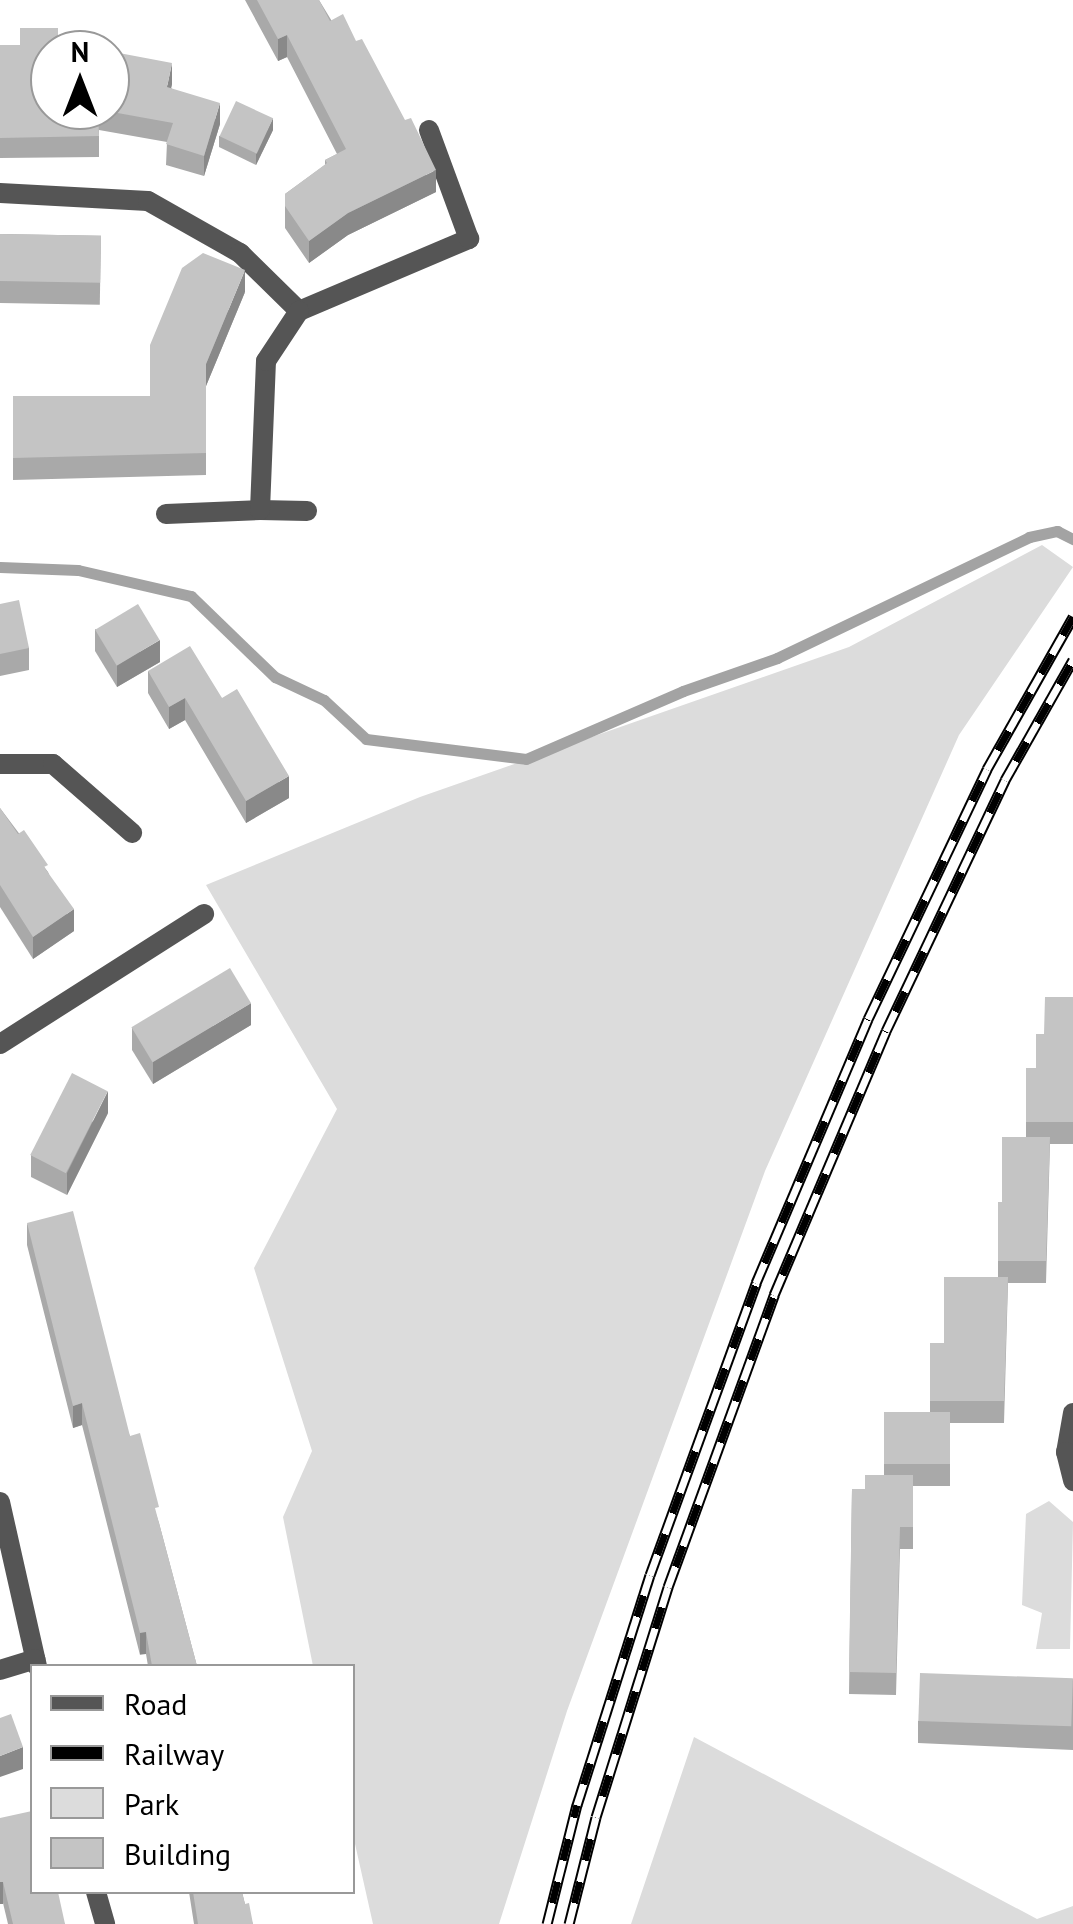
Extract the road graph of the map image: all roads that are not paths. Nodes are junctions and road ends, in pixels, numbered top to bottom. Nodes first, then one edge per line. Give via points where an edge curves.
1 (429, 130) dead end
2 (0, 193) edge
3 (299, 311) junction
4 (260, 510) junction
5 (306, 511) dead end
6 (166, 514) dead end
7 (0, 764) edge
8 (132, 833) dead end
9 (204, 914) dead end
10 (0, 1044) edge
11 (1073, 1413) edge
12 (1073, 1481) edge
13 (0, 1502) edge
14 (36, 1663) edge
15 (30, 1664) edge
16 (0, 1670) edge
17 (97, 1894) edge
18 (105, 1924) edge

1 - 3 street via 469,239
2 - 3 street via 148,201 240,253
3 - 4 street via 266,362
4 - 5 street
4 - 6 street
7 - 8 street via 53,764
9 - 10 street
11 - 12 street via 1066,1452
13 - 14 street
15 - 16 street
17 - 18 street

